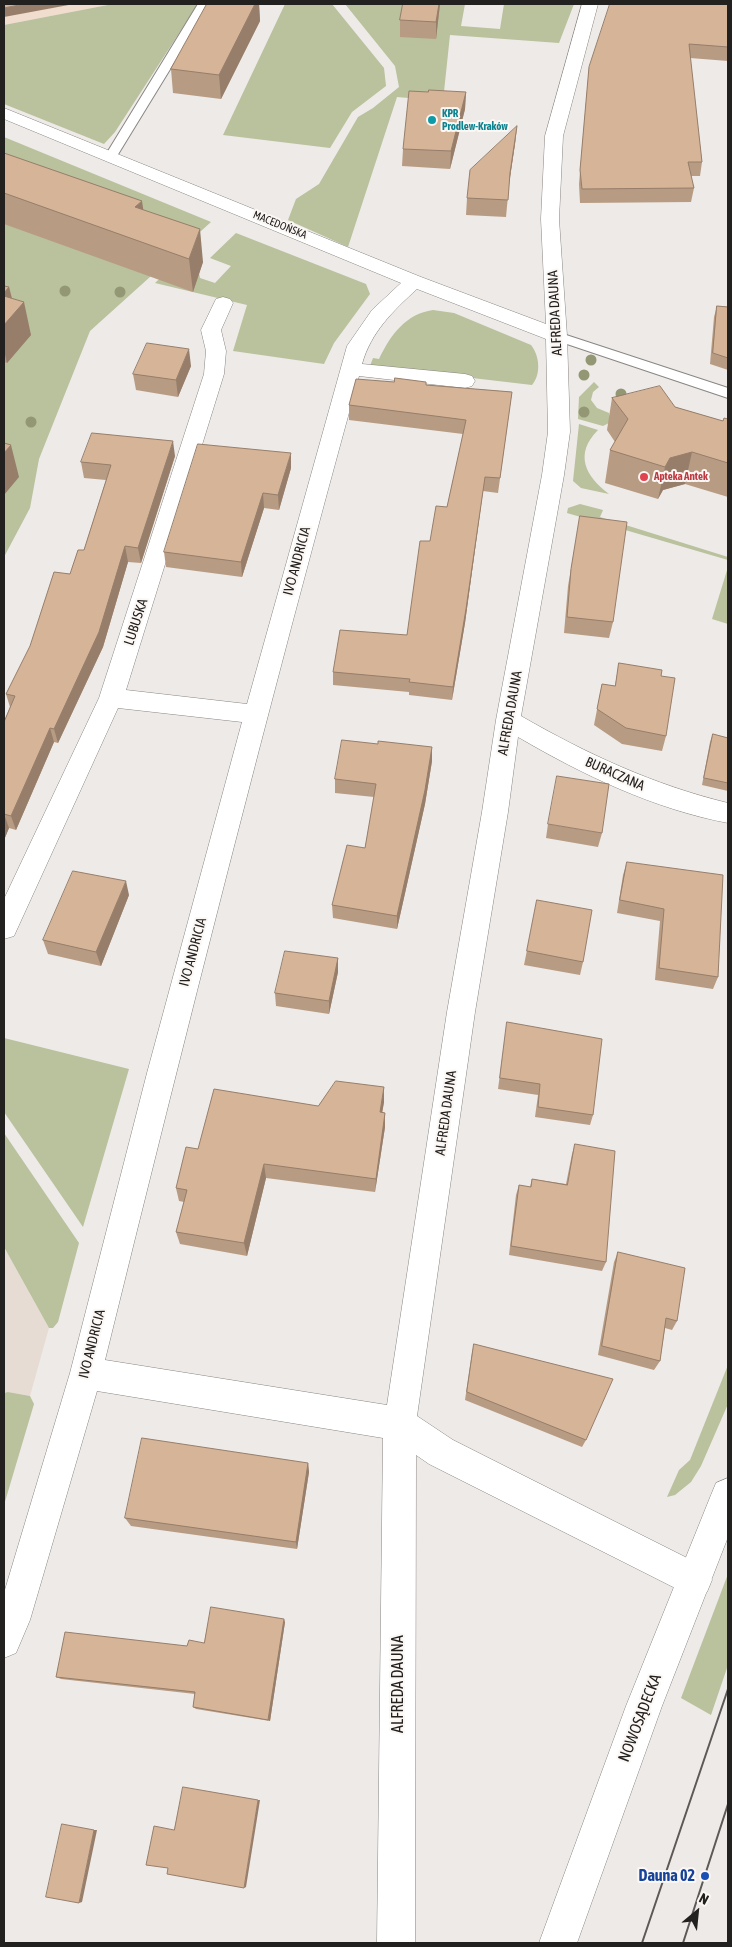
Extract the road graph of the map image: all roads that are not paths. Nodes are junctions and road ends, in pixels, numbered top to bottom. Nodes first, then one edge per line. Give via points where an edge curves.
1 (204, 4) edge
2 (590, 4) edge
3 (4, 113) edge
4 (111, 156) junction
5 (414, 281) junction
6 (223, 302) dead end
7 (557, 336) junction
8 (350, 369) junction
9 (465, 381) dead end
10 (728, 393) edge
11 (111, 698) junction
12 (256, 714) junction
13 (508, 720) junction
14 (728, 813) edge
15 (4, 928) edge
16 (86, 1373) junction
17 (400, 1424) junction
18 (728, 1495) edge
19 (695, 1580) junction
20 (4, 1641) edge
21 (396, 1943) edge
22 (558, 1943) edge

1 - 4 lane
2 - 7 street, ALFREDA DAUNA via 554,136 550,219
3 - 4 street, MACEDOŃSKA
4 - 5 street, MACEDOŃSKA
5 - 7 street, MACEDOŃSKA
5 - 8 street, IVO ANDRICIA via 379,314 356,346
6 - 11 street, LUBUSKA via 211,330 216,351 214,374
7 - 10 lane
7 - 13 street, ALFREDA DAUNA via 558,432 554,475
8 - 9 street
8 - 12 street, IVO ANDRICIA
11 - 12 street
11 - 15 street, LUBUSKA
12 - 16 street, IVO ANDRICIA
13 - 14 street, BURACZANA via 557,748 647,789 695,806
13 - 17 street, ALFREDA DAUNA
16 - 17 street
16 - 20 street, IVO ANDRICIA
17 - 19 street via 441,1452
17 - 21 street, ALFREDA DAUNA
18 - 19 street, NOWOSĄDECKA
19 - 22 street, NOWOSĄDECKA via 644,1706

